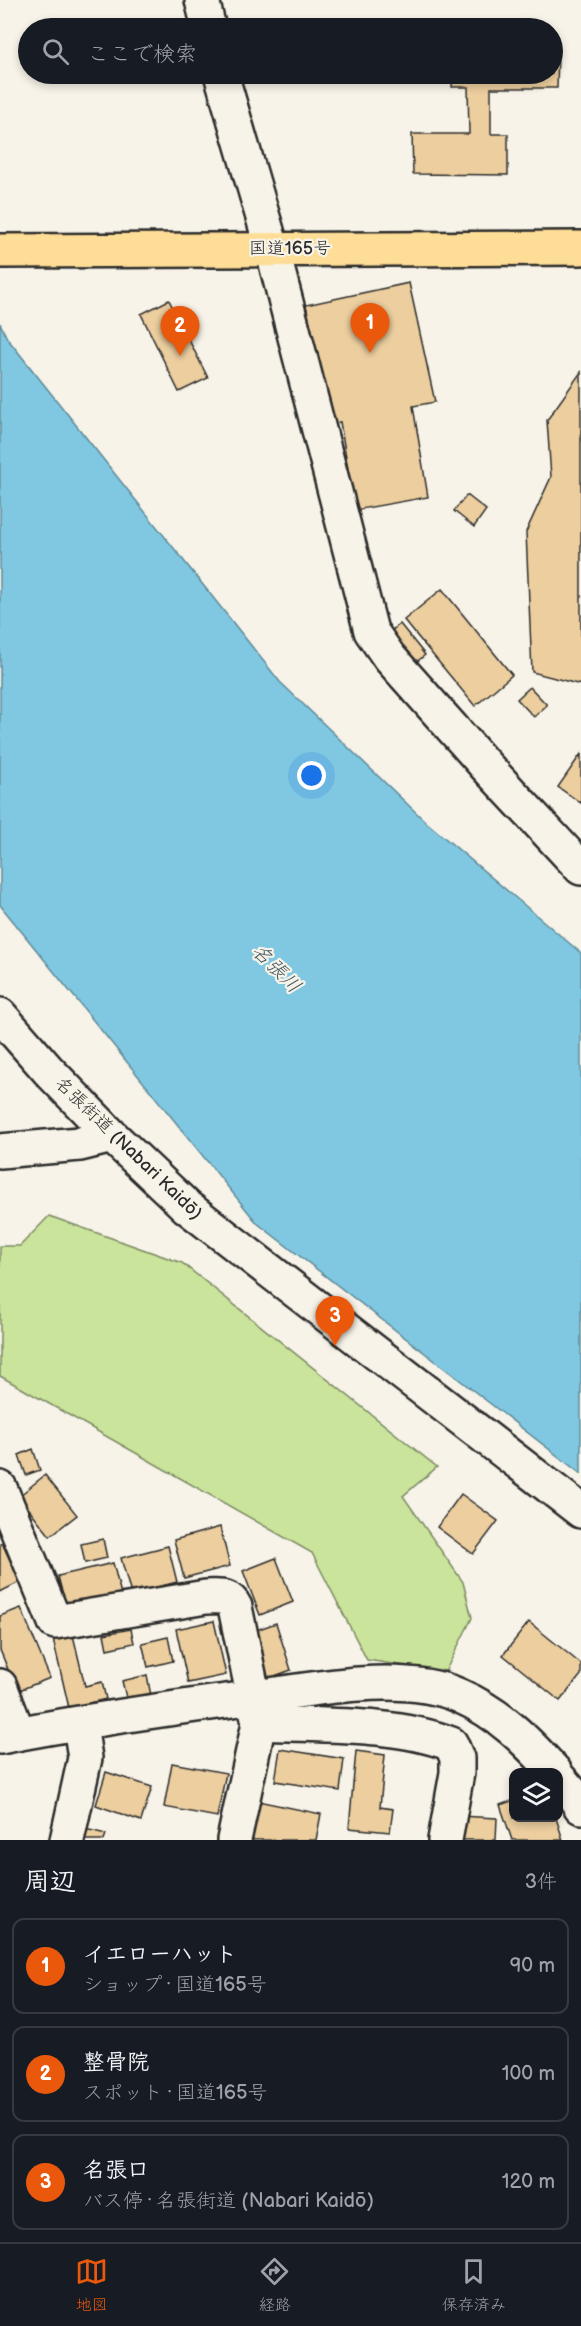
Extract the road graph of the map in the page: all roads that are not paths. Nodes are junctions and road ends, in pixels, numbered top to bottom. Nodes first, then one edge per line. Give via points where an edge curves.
1 (202, 0) edge
2 (206, 18) edge
3 (224, 84) edge
4 (272, 248) junction
5 (581, 248) edge
6 (0, 251) edge
7 (581, 868) edge
8 (0, 1015) edge
9 (112, 1136) junction
10 (0, 1151) edge
11 (0, 1488) edge
12 (581, 1511) edge
13 (0, 1686) edge
14 (256, 1711) junction
15 (80, 1724) junction
16 (9, 1735) edge
17 (550, 1768) edge
18 (563, 1782) edge
19 (581, 1807) edge
20 (68, 1840) edge
21 (234, 1840) edge
22 (445, 1840) edge

1 - 2 street
3 - 4 street
4 - 5 highway, 国道165号
4 - 6 highway, 国道165号
4 - 7 street via 371,632 396,665
8 - 9 street, 名張街道 (Nabari Kaidō)
9 - 10 street via 80,1144
9 - 12 street, 名張街道 (Nabari Kaidō) via 187,1207
11 - 14 street via 55,1622 206,1597 232,1600
13 - 16 street
14 - 15 street
14 - 17 street via 320,1687 402,1684 435,1688 459,1695 514,1729
14 - 21 street
14 - 22 street via 427,1735 451,1744 458,1773
15 - 16 street
15 - 20 street via 85,1758
18 - 19 street

